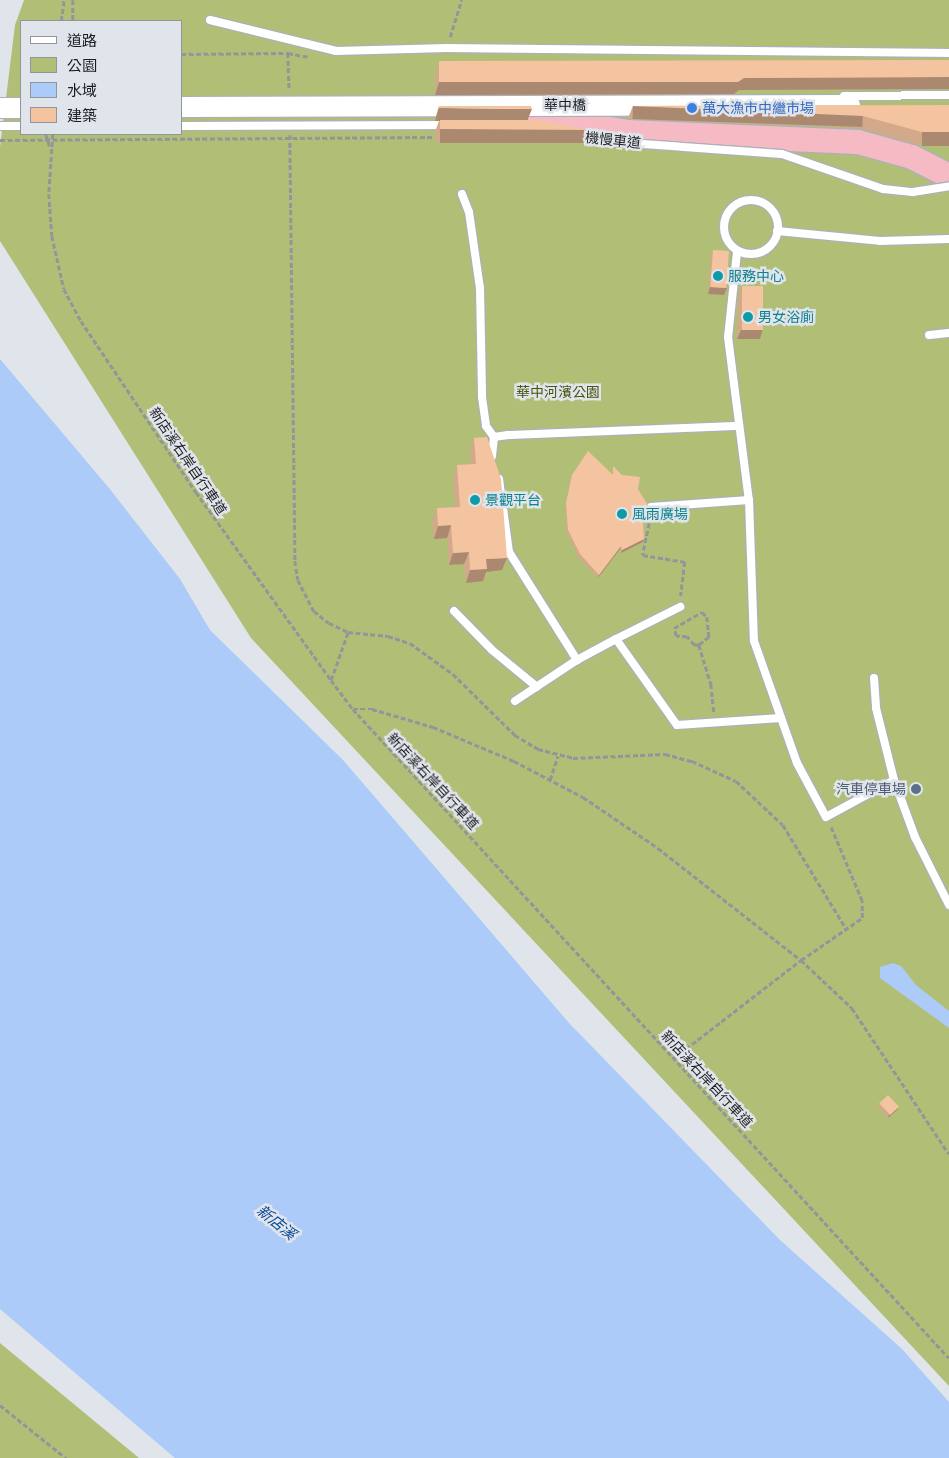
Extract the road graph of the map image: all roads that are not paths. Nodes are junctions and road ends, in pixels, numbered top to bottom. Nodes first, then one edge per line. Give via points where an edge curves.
1 (210, 20) dead end
2 (949, 53) edge
3 (949, 95) edge
4 (182, 100) edge
5 (0, 101) edge
6 (20, 101) edge
7 (949, 106) edge
8 (182, 107) edge
9 (0, 108) edge
10 (20, 108) edge
11 (869, 117) edge
12 (540, 118) junction
13 (20, 119) edge
14 (182, 119) edge
15 (0, 120) edge
16 (458, 125) edge
17 (0, 126) edge
18 (20, 126) edge
19 (182, 126) edge
20 (568, 134) edge
21 (949, 176) edge
22 (949, 186) edge
23 (462, 194) dead end
24 (778, 231) junction
25 (949, 239) edge
26 (737, 252) junction
27 (949, 333) edge
28 (929, 335) dead end
29 (737, 426) junction
30 (494, 438) junction
31 (749, 500) junction
32 (651, 507) edge
33 (680, 607) road end
34 (454, 611) dead end
35 (616, 639) junction
36 (577, 660) junction
37 (874, 678) dead end
38 (537, 687) junction
39 (515, 702) dead end
40 (781, 718) junction
41 (894, 780) junction
42 (949, 905) edge

1 - 2 lane via 336,52 447,48
3 - 4 lane, bridge
5 - 6 lane
7 - 8 main road, 華中橋, bridge
9 - 10 main road
11 - 12 main road, 華中橋
12 - 14 main road, 華中橋
12 - 21 highway via 627,132 858,142 912,157
13 - 15 main road
16 - 19 lane, bridge
17 - 18 lane
20 - 22 lane, 機慢車道, bridge via 615,142 782,154 883,189 913,192
23 - 30 lane via 468,212 480,288 483,406 486,426
24 - 25 lane via 880,241
24 - 26 lane via 775,240 762,252
24 - 26 lane via 775,214 769,207 752,199 734,205 724,220 726,238
26 - 29 lane via 728,338
27 - 28 lane
29 - 30 lane
29 - 31 lane
30 - 36 lane via 490,450 504,495 509,552
31 - 32 lane
31 - 40 lane via 754,641
33 - 35 lane
34 - 38 lane via 492,650
35 - 36 lane
35 - 40 lane via 677,725
36 - 38 lane
37 - 41 lane via 876,708
38 - 39 lane
40 - 41 lane via 797,762 826,817
41 - 42 lane via 915,837

